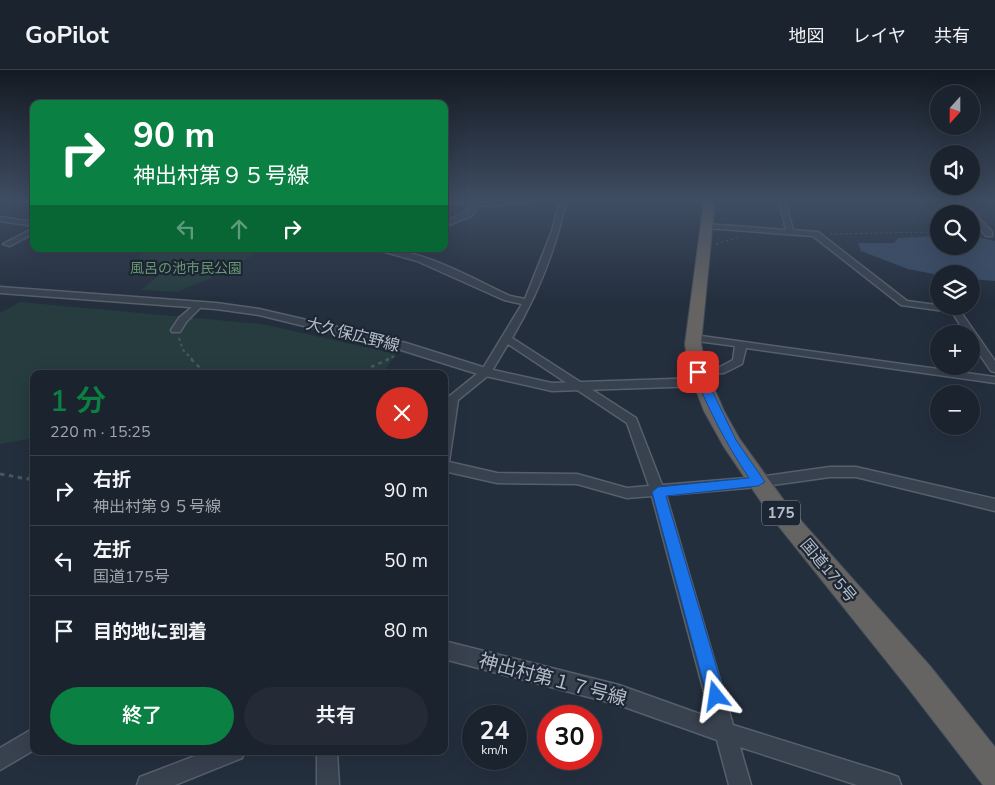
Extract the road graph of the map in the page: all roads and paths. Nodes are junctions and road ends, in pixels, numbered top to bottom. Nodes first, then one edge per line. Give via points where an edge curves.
1 (28, 233) edge
2 (555, 233) edge
3 (706, 233) edge
4 (807, 233) edge
5 (854, 233) edge
6 (815, 234) junction
7 (7, 244) dead end
8 (397, 252) edge
9 (0, 290) edge
10 (528, 303) junction
11 (198, 305) junction
12 (965, 325) edge
13 (176, 330) joint
14 (694, 338) junction
15 (507, 339) junction
16 (740, 344) junction
17 (980, 347) edge
18 (412, 349) junction
19 (371, 367) dead end
20 (995, 369) edge
21 (202, 370) edge
22 (486, 372) junction
23 (700, 377) junction
24 (995, 380) edge
25 (581, 388) junction
26 (448, 429) edge
27 (448, 467) edge
28 (0, 474) edge
29 (30, 477) edge
30 (758, 482) junction
31 (658, 492) junction
32 (995, 505) edge
33 (448, 651) edge
34 (726, 733) junction
35 (30, 741) edge
36 (225, 755) edge
37 (327, 755) edge
38 (0, 760) edge
39 (995, 773) edge
40 (148, 785) edge
41 (328, 785) edge
42 (740, 785) edge
43 (890, 785) edge

1 - 7 street
2 - 10 street
3 - 14 highway, 国道175号 / 175
4 - 6 street
5 - 6 path
6 - 12 street via 904,303 956,310
8 - 10 street via 507,298
9 - 11 street, 大久保広野線
10 - 15 street
11 - 13 street
11 - 18 street, 大久保広野線 via 259,312
13 - 21 path via 183,350
14 - 16 street
14 - 23 highway, 国道175号 / 175
15 - 22 street
15 - 25 street
16 - 23 street via 738,362
16 - 24 street
17 - 20 street
18 - 19 path
18 - 22 street, 大久保広野線
22 - 25 street, 大久保広野線 via 552,387
22 - 26 street via 452,399
23 - 25 street, 大久保広野線
23 - 30 highway, 国道175号 / 175 via 731,442
25 - 31 street via 632,421
27 - 31 street via 497,478 577,479 627,493
28 - 29 path
30 - 31 street
30 - 32 street via 830,472 856,472
30 - 39 highway, 国道175号 / 175
31 - 34 street
33 - 34 street, 神出村第１７号線 via 619,695
34 - 42 street
34 - 43 street, 神出村第１７号線
35 - 38 street
36 - 40 street
37 - 41 street

